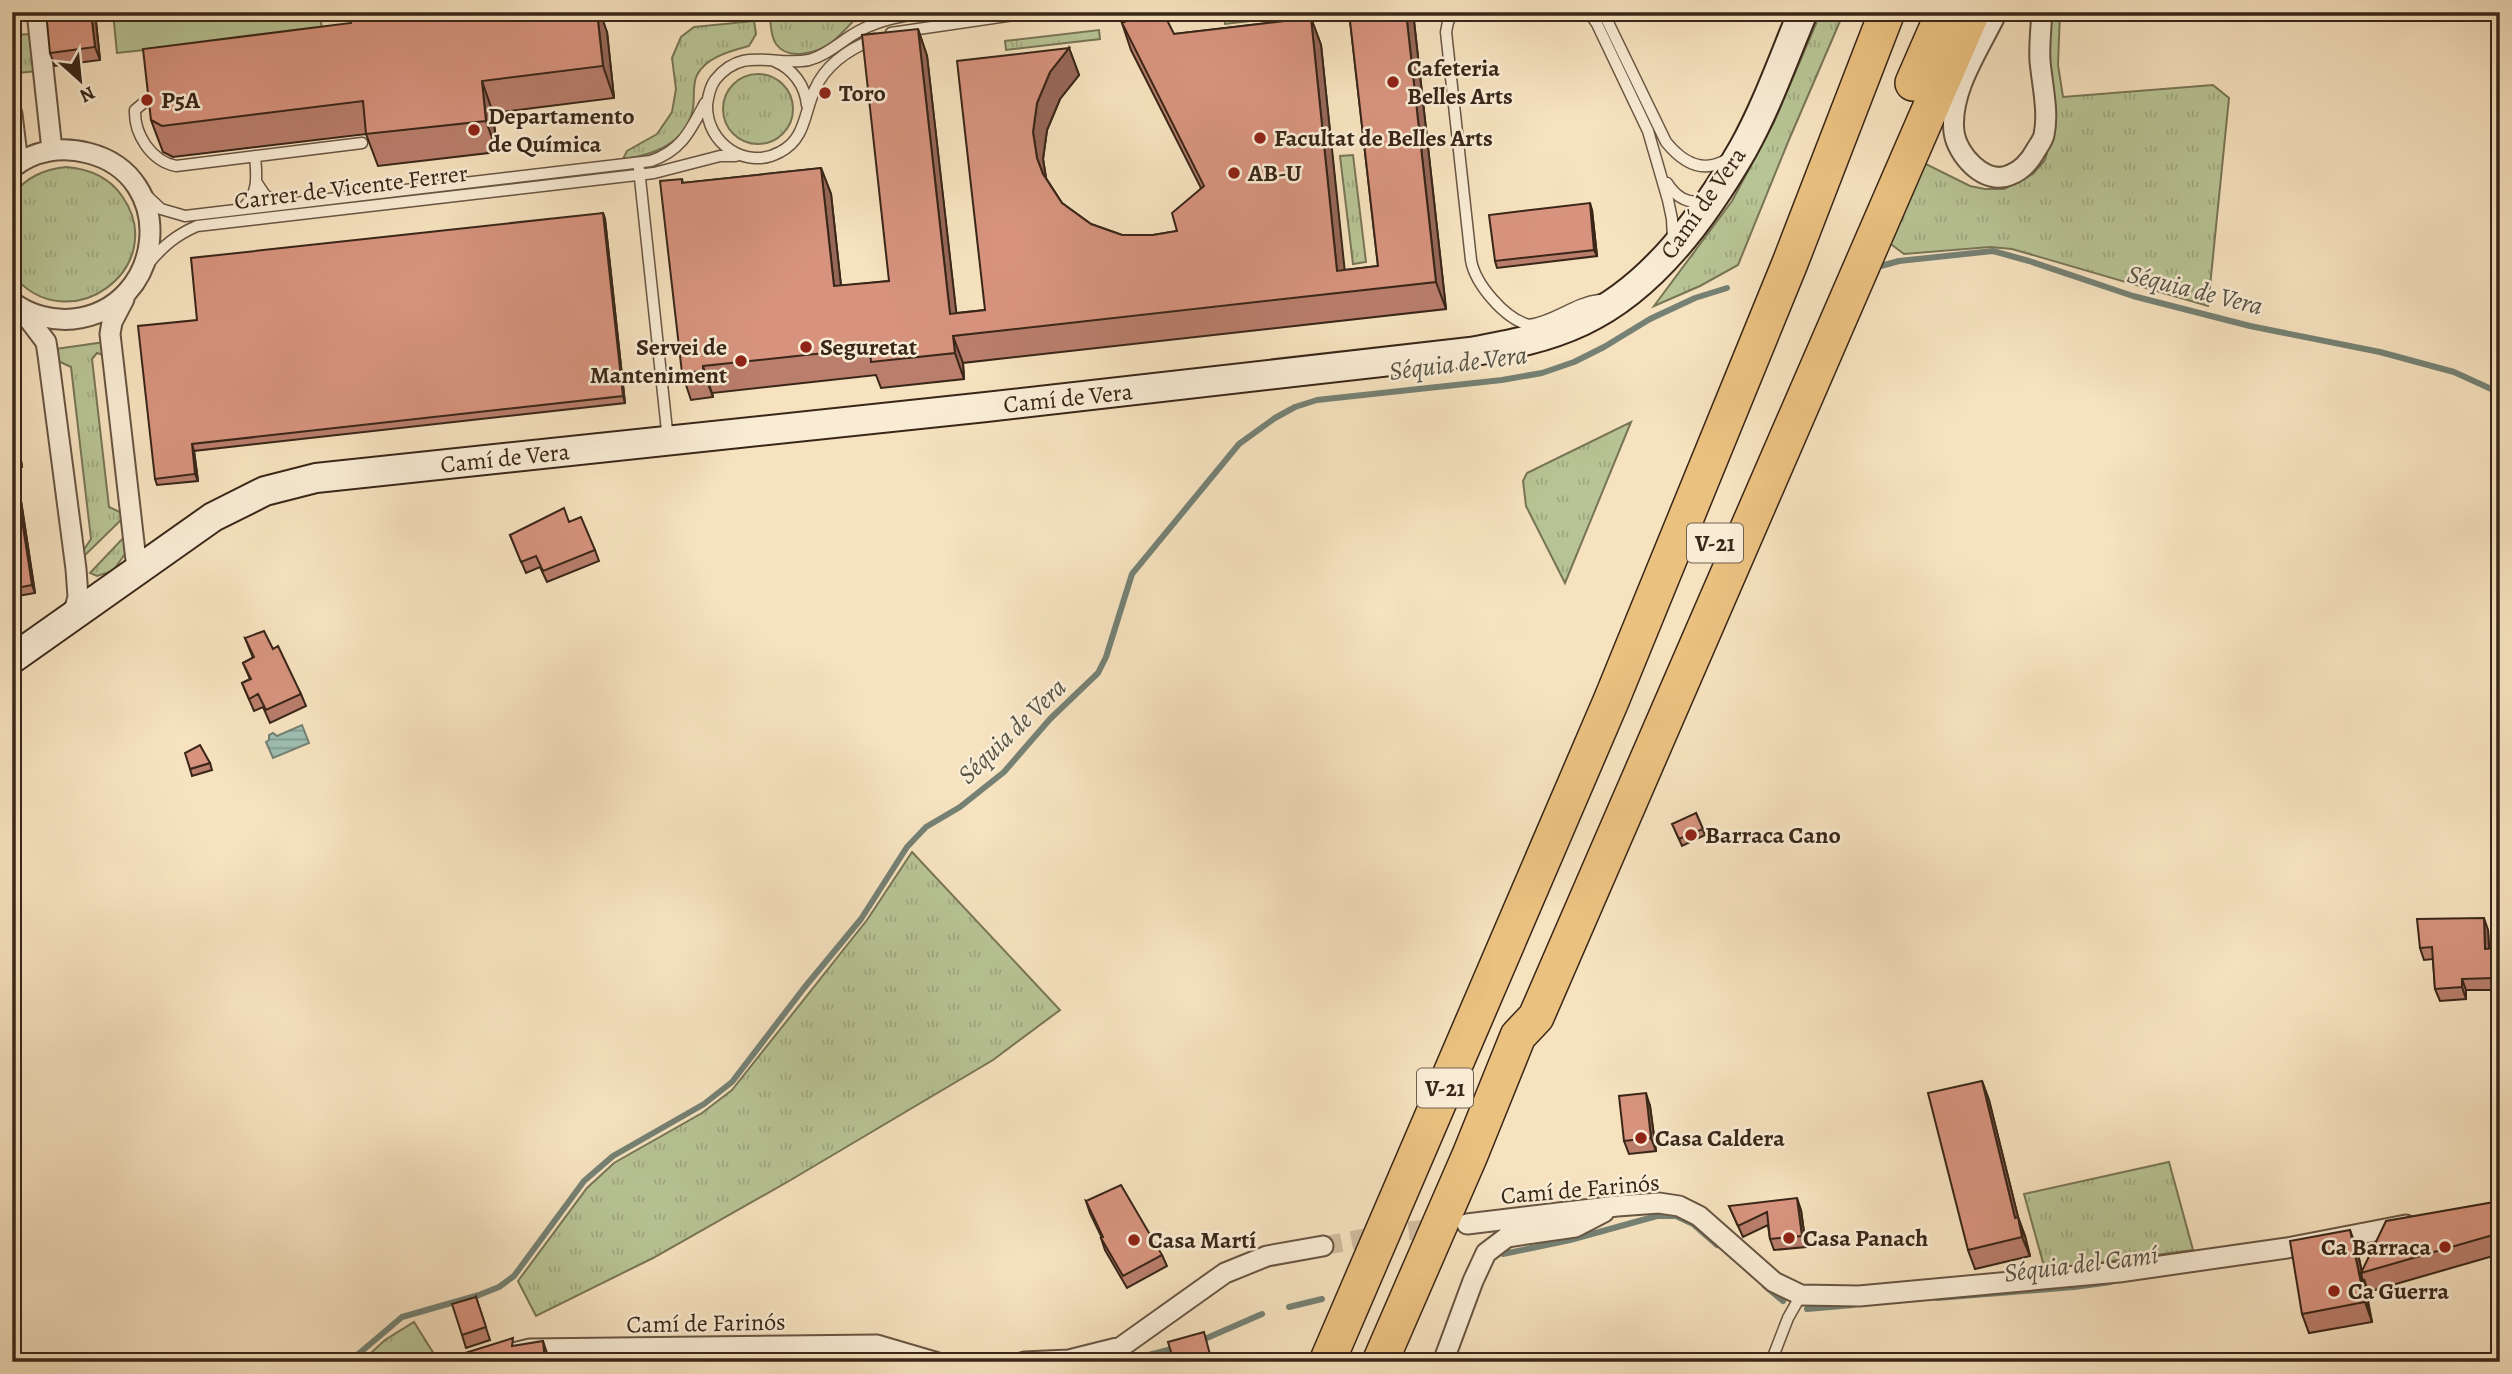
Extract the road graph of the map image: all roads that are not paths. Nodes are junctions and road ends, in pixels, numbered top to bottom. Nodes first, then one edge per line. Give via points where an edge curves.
1 (37, 12) edge
2 (930, 12) edge
3 (1034, 12) edge
4 (1453, 12) edge
5 (1589, 12) edge
6 (1603, 12) edge
7 (1803, 12) edge
8 (1887, 12) edge
9 (1902, 12) edge
10 (1944, 12) edge
11 (1972, 12) edge
12 (1997, 12) edge
13 (2042, 12) edge
14 (766, 59) junction
15 (1750, 76) dead end
16 (708, 99) junction
17 (147, 100) edge
18 (1764, 103) junction
19 (807, 113) junction
20 (12, 114) edge
21 (362, 143) edge
22 (1744, 148) junction
23 (52, 150) junction
24 (255, 156) junction
25 (747, 158) junction
26 (638, 163) junction
27 (15, 166) edge
28 (1658, 167) junction
29 (639, 175) junction
30 (257, 183) junction
31 (135, 185) junction
32 (1714, 194) junction
33 (281, 204) junction
34 (242, 209) junction
35 (1666, 259) junction
36 (1790, 263) junction
37 (143, 270) junction
38 (127, 293) junction
39 (1626, 294) junction
40 (15, 304) edge
41 (1510, 325) junction
42 (1470, 352) junction
43 (668, 440) junction
44 (132, 523) junction
45 (178, 541) junction
46 (76, 569) junction
47 (127, 576) junction
48 (73, 615) junction
49 (12, 659) edge
50 (1518, 1036) junction
51 (1617, 1206) junction
52 (2418, 1223) edge
53 (1467, 1224) tunnel mouth
54 (1323, 1246) tunnel mouth
55 (1801, 1295) junction
56 (477, 1362) edge
57 (935, 1362) edge
58 (1024, 1362) edge
59 (1327, 1362) edge
60 (1380, 1362) edge
61 (1443, 1362) edge
62 (1771, 1362) edge

1 - 23 street
2 - 14 lane via 874,24 813,59
3 - 19 lane via 872,39 836,60 824,73
4 - 41 lane via 1446,32 1473,270
5 - 28 lane via 1643,117
6 - 22 lane via 1678,158 1706,166 1726,161
7 - 18 street, Camí de Vera
8 - 36 highway
9 - 36 highway, V-21
10 - 50 highway, V-21 via 1513,1012
11 - 50 highway via 1536,1017
12 - 13 street via 1960,89 1954,132 1959,151 1971,164 1986,174 2008,177 2029,163 2044,136
14 - 16 lane via 743,61 723,72 712,83
14 - 19 lane via 788,68 799,81
15 - 18 street
16 - 25 lane via 711,129 730,152
16 - 26 lane, Carrer de Vicente Ferrer via 677,148
17 - 24 lane via 135,110 135,123 162,163 176,166
18 - 22 street, Camí de Vera
19 - 25 lane via 803,129 780,153
20 - 27 street
21 - 24 lane
22 - 32 street, Camí de Vera
23 - 27 street
23 - 31 street via 99,156
24 - 30 lane
25 - 29 lane, Carrer de Vicente Ferrer via 720,156
26 - 29 lane
26 - 33 lane, Carrer de Vicente Ferrer
28 - 32 lane via 1678,197 1701,202
28 - 35 lane via 1674,238
29 - 37 lane, Carrer de Vicente Ferrer via 197,226 163,245
29 - 43 lane
30 - 33 lane via 265,195
30 - 34 lane
31 - 34 lane, Carrer de Vicente Ferrer via 161,209 174,214
31 - 37 street via 146,205 150,227 150,249
32 - 35 street, Camí de Vera
33 - 34 lane, Carrer de Vicente Ferrer
35 - 39 street, Camí de Vera
36 - 59 highway, V-21 via 1568,802
37 - 38 street
38 - 40 street via 109,308 63,320 39,316
38 - 44 street via 110,334
39 - 41 lane via 1588,302 1536,324
39 - 42 street, Camí de Vera via 1558,331
40 - 46 street via 46,342
41 - 42 lane via 1487,347
42 - 43 street, Camí de Vera
43 - 45 street, Camí de Vera via 316,478 265,491
44 - 45 street via 141,537 154,543
44 - 47 street
45 - 47 street, Camí de Vera
46 - 47 street via 97,583
46 - 48 street via 78,597
47 - 48 street, Camí de Vera
48 - 49 street, Camí de Vera
50 - 60 highway, V-21
51 - 53 street, Camí de Farinós
51 - 55 street, Camí de Farinós via 1679,1206 1699,1216 1774,1283
51 - 61 street via 1576,1227 1507,1237 1497,1243 1480,1262
52 - 55 street, Camí de Farinós via 2119,1272 1859,1296
54 - 58 street via 1267,1256 1225,1273 1121,1347 1069,1360
55 - 62 lane
56 - 57 street, Camí de Farinós via 530,1349 877,1345

